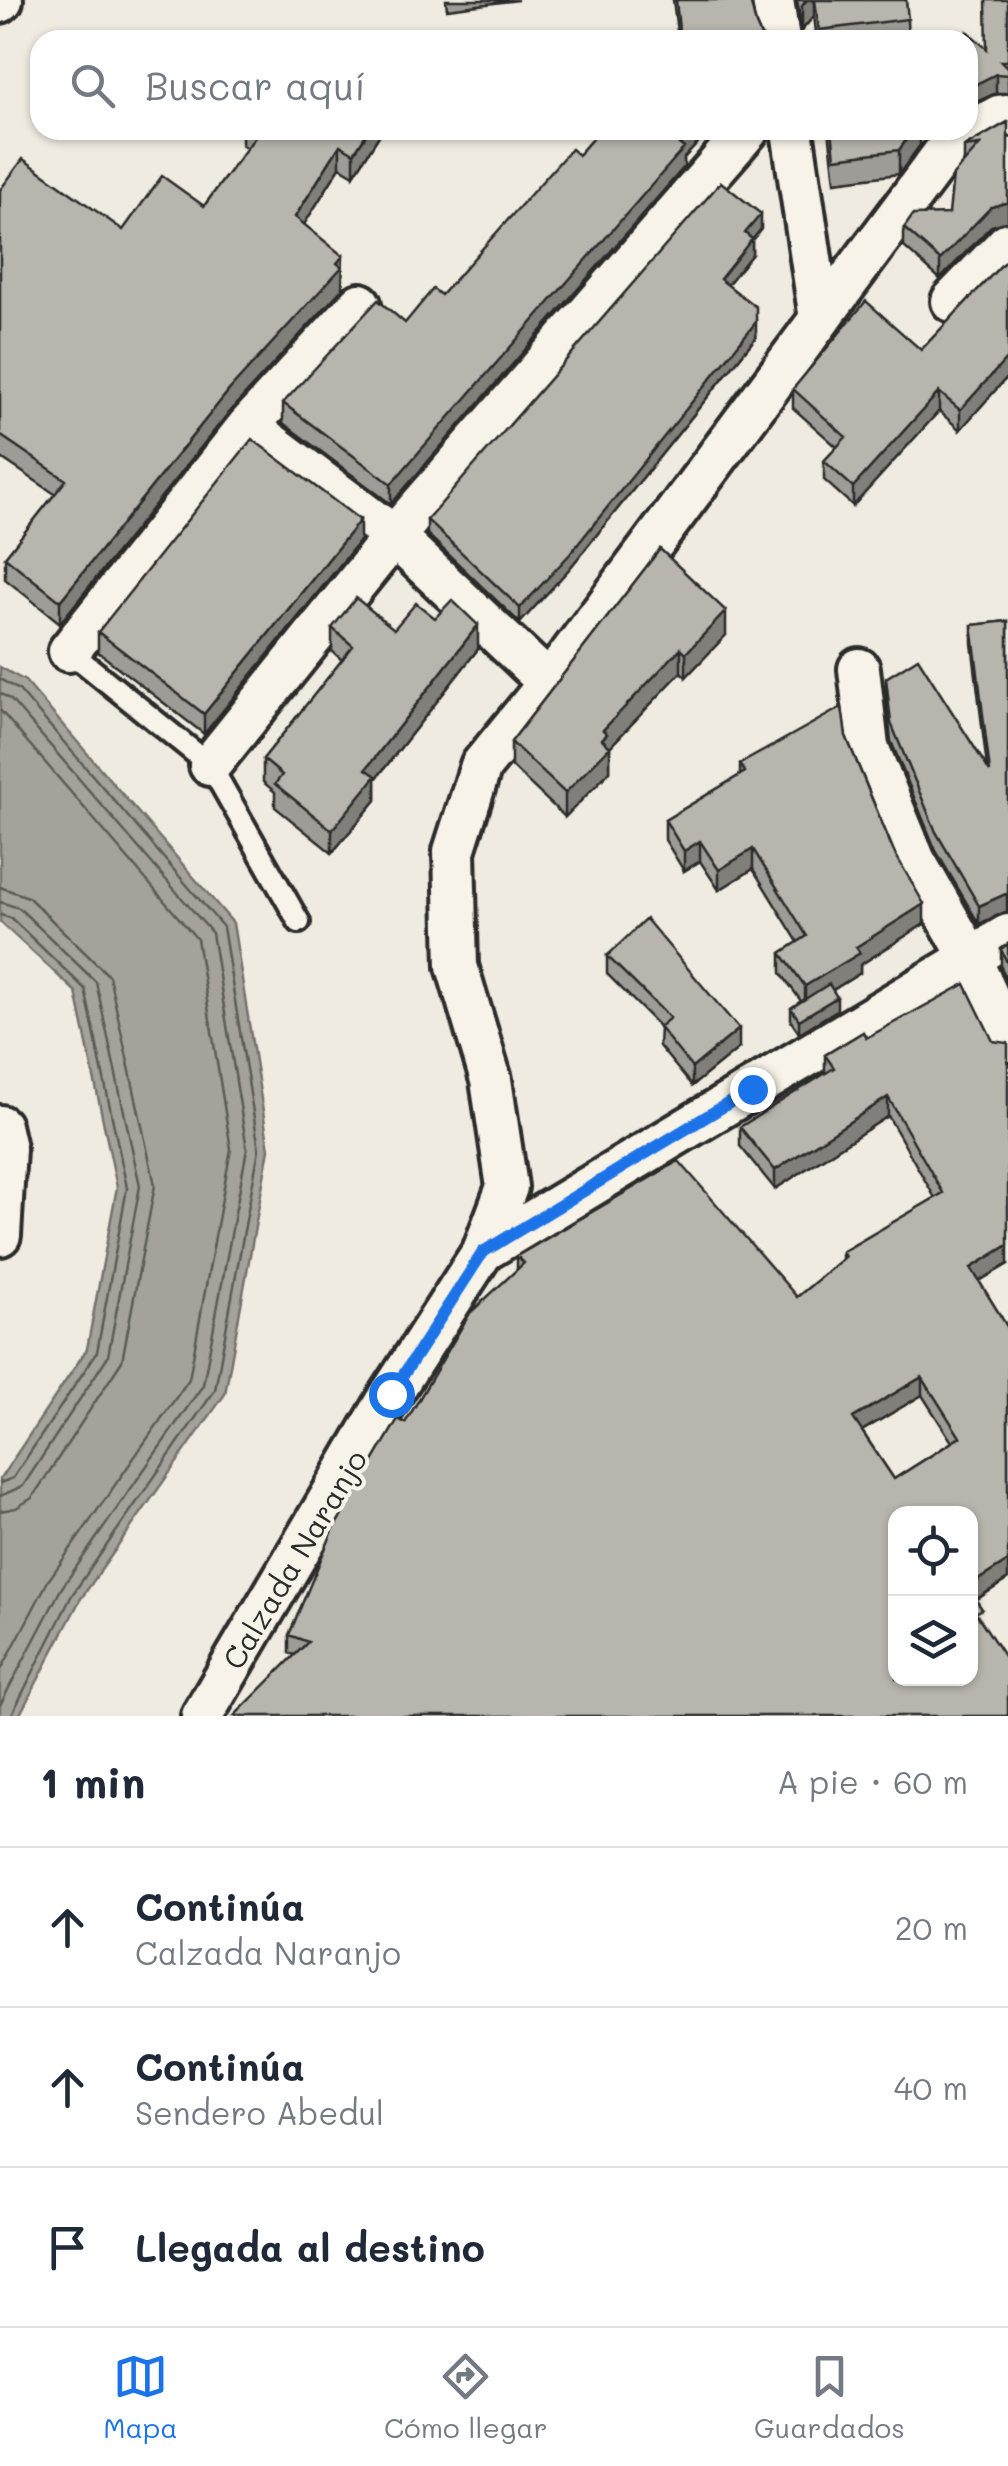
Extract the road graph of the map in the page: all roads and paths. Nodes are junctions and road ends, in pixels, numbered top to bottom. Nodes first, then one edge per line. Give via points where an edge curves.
1 (774, 0) edge
2 (778, 30) edge
3 (1008, 115) edge
4 (978, 128) edge
5 (739, 140) edge
6 (793, 140) edge
7 (956, 140) edge
8 (1008, 243) edge
9 (952, 301) dead end
10 (360, 304) dead end
11 (820, 319) junction
12 (248, 426) junction
13 (394, 536) junction
14 (69, 650) joint
15 (859, 669) dead end
16 (549, 684) junction
17 (210, 765) junction
18 (300, 922) dead end
19 (1008, 934) edge
20 (970, 958) junction
21 (1008, 1040) edge
22 (0, 1126) edge
23 (0, 1235) edge
24 (483, 1252) junction
25 (202, 1716) edge

1 - 2 street
3 - 4 street
5 - 13 street
6 - 11 street
7 - 11 street
8 - 9 street
10 - 12 street
11 - 16 street
12 - 13 street
12 - 14 street
13 - 16 street
13 - 17 street
14 - 17 lane
15 - 20 street via 868,747 915,861
16 - 24 street via 481,766 454,851 457,966 491,1080 507,1187
17 - 18 lane
19 - 20 street
20 - 21 street
20 - 24 street
22 - 23 street
24 - 25 street, Calzada Naranjo via 391,1394

